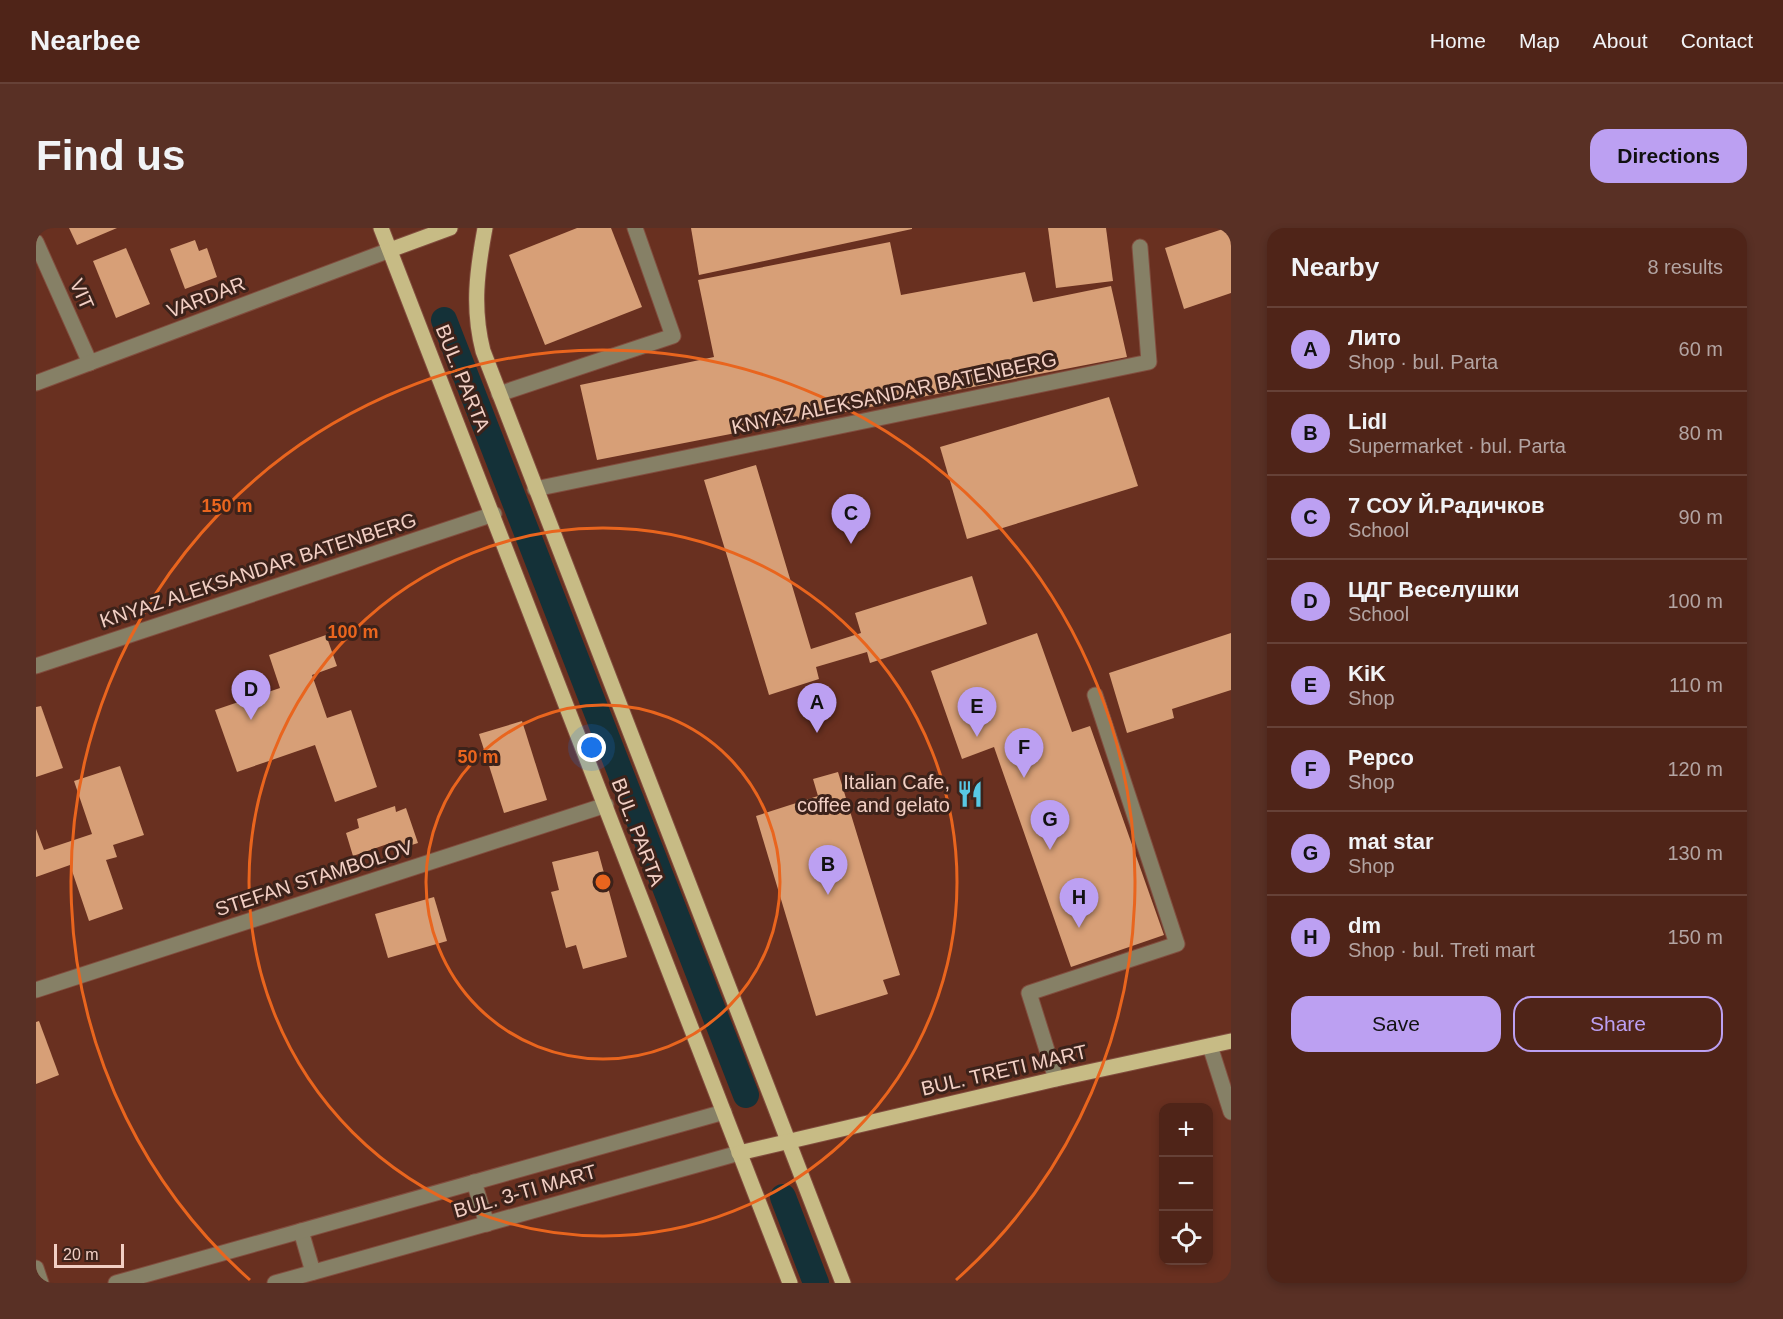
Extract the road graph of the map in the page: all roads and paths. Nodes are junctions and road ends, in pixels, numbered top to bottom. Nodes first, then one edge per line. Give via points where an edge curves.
1 (381, 228) edge
2 (424, 228) edge
3 (485, 228) edge
4 (635, 228) edge
5 (448, 229) edge
6 (36, 242) edge
7 (1140, 247) dead end
8 (390, 250) junction
9 (90, 363) junction
10 (36, 384) edge
11 (499, 394) junction
12 (535, 489) junction
13 (494, 514) junction
14 (36, 666) edge
15 (1095, 695) dead end
16 (606, 805) junction
17 (36, 990) edge
18 (1231, 1041) edge
19 (1210, 1046) junction
20 (1056, 1079) junction
21 (724, 1112) junction
22 (1231, 1112) edge
23 (788, 1142) junction
24 (739, 1153) junction
25 (474, 1182) junction
26 (487, 1224) junction
27 (301, 1231) junction
28 (36, 1268) edge
29 (313, 1272) junction
30 (41, 1283) edge
31 (116, 1283) edge
32 (275, 1283) edge
33 (790, 1283) edge
34 (843, 1283) edge

1 - 8 main road, BUL. PARTA
2 - 5 main road
3 - 11 main road, BUL. PARTA via 477,271 476,324
4 - 11 street via 673,336
5 - 8 main road
6 - 9 street, VIT
7 - 12 street, KNYAZ ALEKSANDAR BATENBERG via 1149,362
8 - 9 street, VARDAR
8 - 13 main road, BUL. PARTA
9 - 10 street, VARDAR
11 - 12 main road, BUL. PARTA
12 - 23 main road, BUL. PARTA
13 - 14 street, KNYAZ ALEKSANDAR BATENBERG
13 - 16 main road, BUL. PARTA
15 - 20 street via 1177,944 1029,993
16 - 17 street, STEFAN STAMBOLOV
16 - 21 main road, BUL. PARTA
18 - 19 main road, BUL. TRETI MART
19 - 20 main road, BUL. TRETI MART
19 - 22 street
20 - 23 main road, BUL. TRETI MART
21 - 24 main road, BUL. PARTA
21 - 25 street
23 - 24 main road, BUL. 3-TI MART
23 - 34 main road, BUL. PARTA
24 - 26 street, BUL. 3-TI MART
24 - 33 main road, BUL. PARTA
25 - 26 street
25 - 27 street
26 - 29 street, BUL. 3-TI MART
27 - 29 street
27 - 31 street
28 - 30 street
29 - 32 street, BUL. 3-TI MART

